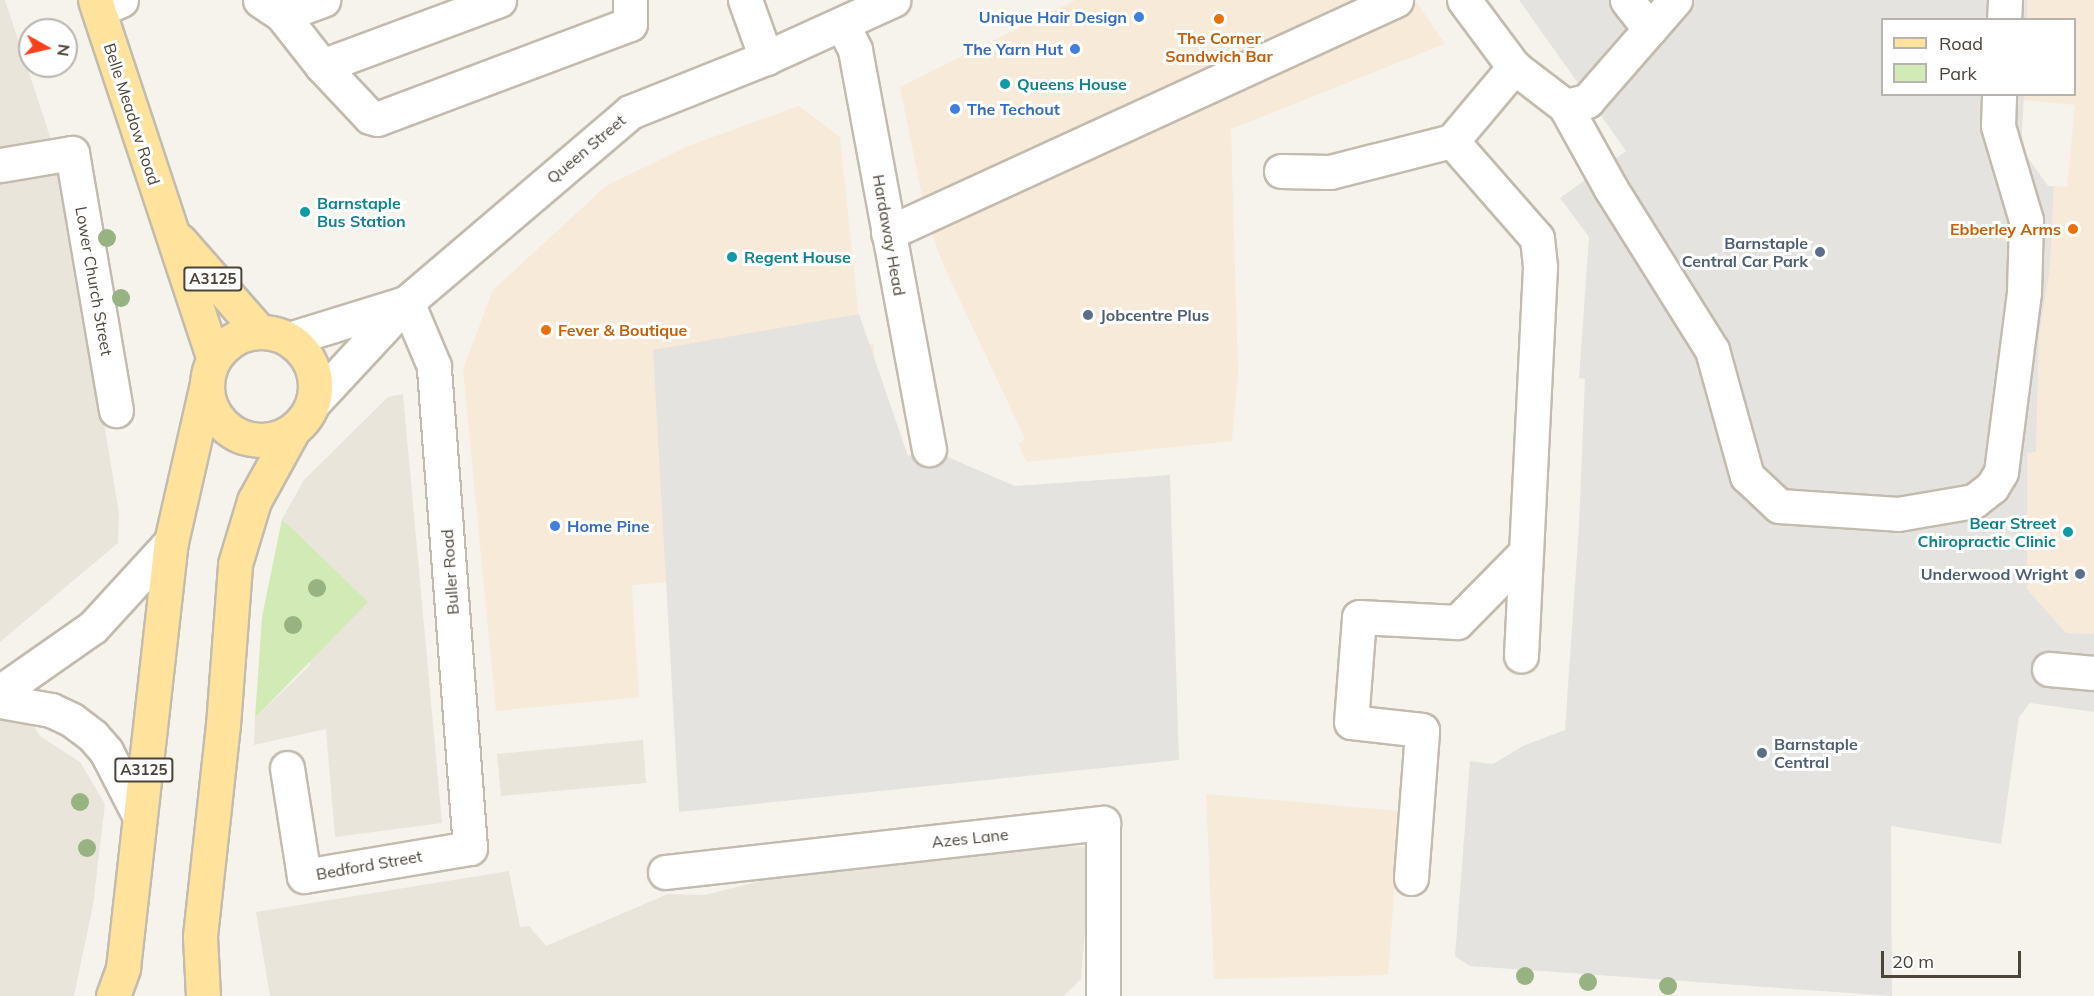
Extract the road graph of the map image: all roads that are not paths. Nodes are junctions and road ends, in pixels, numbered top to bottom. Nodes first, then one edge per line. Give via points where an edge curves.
1 (323, 0) edge
2 (499, 0) edge
3 (630, 0) edge
4 (745, 0) edge
5 (893, 0) edge
6 (1396, 0) edge
7 (1464, 0) edge
8 (1627, 0) edge
9 (1675, 0) edge
10 (2005, 0) edge
11 (105, 3) edge
12 (271, 8) edge
13 (2004, 18) edge
14 (842, 24) junction
15 (1650, 29) junction
16 (766, 58) junction
17 (322, 66) junction
18 (1514, 67) junction
19 (1999, 96) edge
20 (1565, 106) junction
21 (1452, 141) junction
22 (0, 165) edge
23 (1281, 171) dead end
24 (167, 228) junction
25 (888, 233) junction
26 (407, 302) junction
27 (274, 335) junction
28 (210, 372) junction
29 (313, 403) junction
30 (116, 410) dead end
31 (293, 430) junction
32 (929, 449) dead end
33 (171, 542) junction
34 (1526, 552) junction
35 (1521, 656) dead end
36 (2049, 669) dead end
37 (2094, 673) edge
38 (0, 692) edge
39 (0, 701) edge
40 (287, 768) dead end
41 (138, 813) junction
42 (470, 848) joint
43 (665, 872) dead end
44 (1412, 878) dead end
45 (113, 996) edge
46 (203, 996) edge
47 (1103, 996) edge

1 - 12 street
2 - 17 street
3 - 17 street via 630,24 377,119 370,117
4 - 16 street
5 - 14 street, Queen Street
6 - 25 street
7 - 18 street
8 - 15 street
9 - 15 street
10 - 13 street
11 - 24 main road, Belle Meadow Road / A3125
12 - 17 street
14 - 16 street, Queen Street
14 - 25 street, Hardaway Head via 855,50
15 - 20 street via 1587,101
16 - 26 street, Queen Street via 630,112
18 - 20 street
18 - 21 street
19 - 20 street via 1998,126 2026,220 2024,292 2001,472 1974,501 1898,514 1779,506 1747,476 1712,350 1611,189
21 - 23 street via 1330,172
21 - 34 street via 1537,238 1540,267
22 - 30 street, Lower Church Street via 72,153
24 - 27 main road, A3125
24 - 28 main road, A3125
25 - 32 street, Hardaway Head
26 - 27 street, Queen Street
26 - 29 street, Queen Street
26 - 42 street, Buller Road via 434,366
27 - 28 main road via 235,338
27 - 29 main road, A3125 via 300,347 313,369
28 - 31 main road, A3125 via 211,407 232,432 259,440
28 - 33 main road, A3125
29 - 31 main road
31 - 46 main road via 254,501 235,564 223,725 200,936
33 - 38 street via 93,627
33 - 41 main road, A3125
34 - 35 street
34 - 44 street via 1457,622 1359,617 1351,722 1422,730
36 - 37 street
39 - 41 street via 51,710 93,736 106,751
40 - 42 street, Bedford Street via 304,876
41 - 45 main road, A3125 via 123,968
43 - 47 street, Azes Lane via 1103,823

